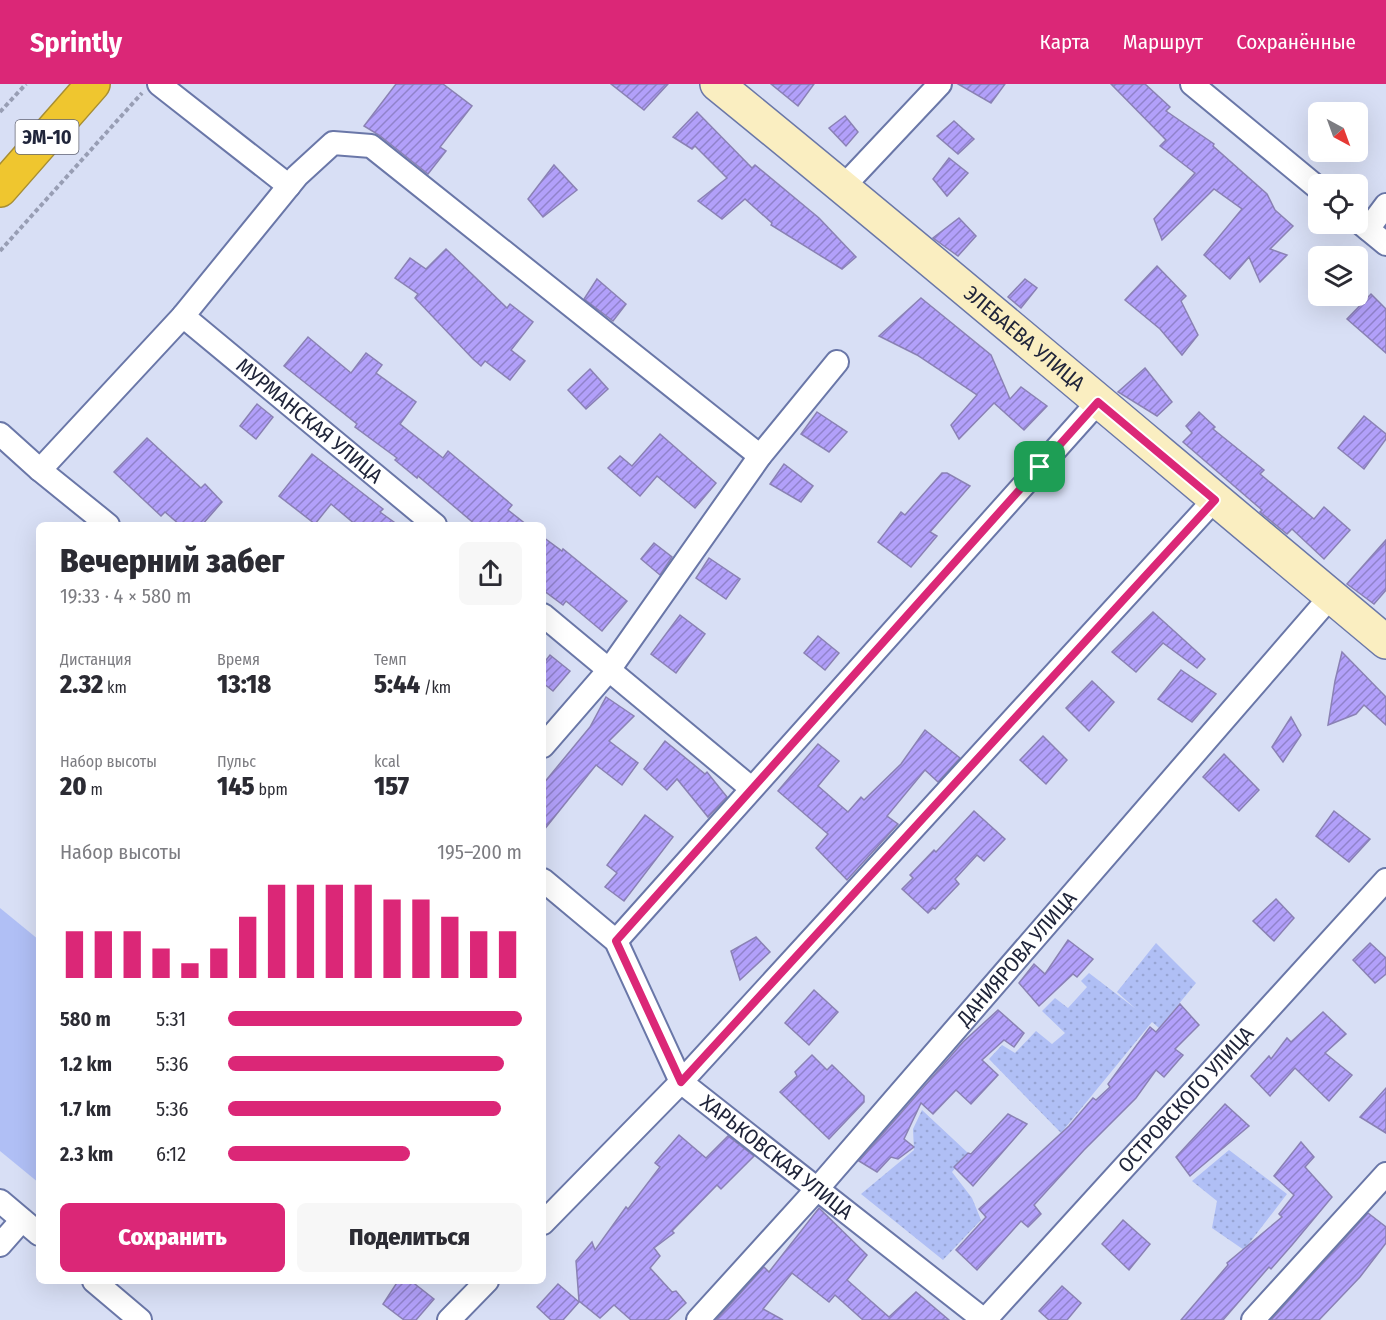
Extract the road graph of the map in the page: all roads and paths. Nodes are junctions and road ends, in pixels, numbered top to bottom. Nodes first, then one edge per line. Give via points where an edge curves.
1 (26, 84) edge
2 (93, 84) edge
3 (717, 84) edge
4 (940, 84) edge
5 (1192, 84) edge
6 (151, 88) edge
7 (0, 112) edge
8 (1308, 180) edge
9 (289, 186) junction
10 (843, 187) junction
11 (0, 190) edge
12 (1386, 206) edge
13 (1368, 221) edge
14 (1368, 229) edge
15 (1386, 244) edge
16 (0, 251) edge
17 (183, 316) junction
18 (837, 362) dead end
19 (1098, 402) junction
20 (0, 434) edge
21 (760, 456) junction
22 (40, 470) junction
23 (1215, 500) junction
24 (104, 522) edge
25 (431, 522) edge
26 (1331, 596) junction
27 (546, 618) edge
28 (1386, 642) edge
29 (609, 670) junction
30 (546, 743) edge
31 (751, 789) junction
32 (1386, 880) edge
33 (546, 883) edge
34 (616, 941) junction
35 (681, 1082) junction
36 (1386, 1174) edge
37 (818, 1188) junction
38 (0, 1201) edge
39 (546, 1220) edge
40 (31, 1227) edge
41 (0, 1245) edge
42 (98, 1284) edge
43 (484, 1284) edge
44 (141, 1320) edge
45 (449, 1320) edge
46 (698, 1320) edge
47 (985, 1320) edge
48 (1253, 1320) edge

1 - 7 path
2 - 11 highway, ЭМ-10
3 - 10 main road, ЭЛЕБАЕВА УЛИЦА
4 - 10 street
5 - 8 street
6 - 9 street
6 - 16 path
9 - 17 street
9 - 21 street via 333,143 371,146
10 - 19 main road, ЭЛЕБАЕВА УЛИЦА
12 - 13 street
14 - 15 street
17 - 22 street
17 - 25 street, МУРМАНСКАЯ УЛИЦА
18 - 21 street
19 - 23 main road, ЭЛЕБАЕВА УЛИЦА
19 - 31 street
20 - 22 street
21 - 29 street
22 - 24 street
23 - 26 main road, ЭЛЕБАЕВА УЛИЦА
23 - 35 street
26 - 28 main road, ЭЛЕБАЕВА УЛИЦА
26 - 37 street, ДАНИЯРОВА УЛИЦА
27 - 29 street
29 - 30 street
29 - 31 street
31 - 34 street
32 - 47 street, ОСТРОВСКОГО УЛИЦА
33 - 34 street, ХАРЬКОВСКАЯ УЛИЦА
34 - 35 street, ХАРЬКОВСКАЯ УЛИЦА
35 - 37 street, ХАРЬКОВСКАЯ УЛИЦА
35 - 39 street
36 - 48 street
37 - 46 street, ДАНИЯРОВА УЛИЦА
37 - 47 street, ХАРЬКОВСКАЯ УЛИЦА
38 - 40 street
40 - 41 street
42 - 44 street
43 - 45 street

